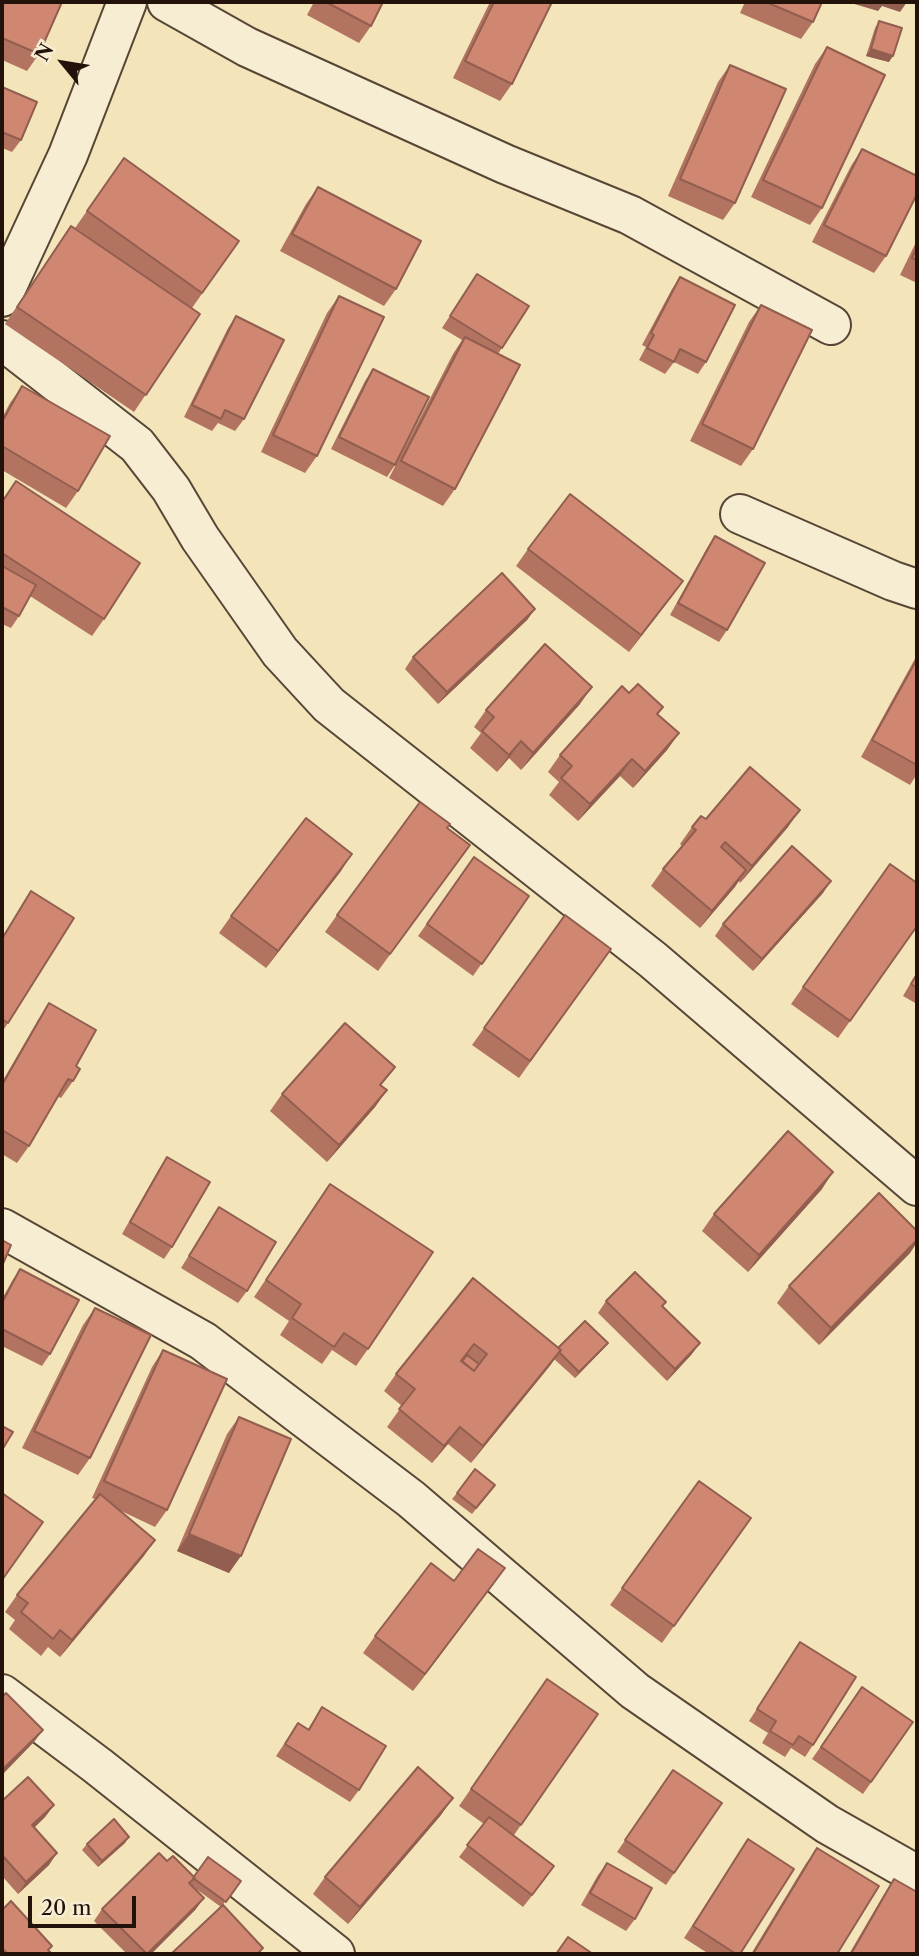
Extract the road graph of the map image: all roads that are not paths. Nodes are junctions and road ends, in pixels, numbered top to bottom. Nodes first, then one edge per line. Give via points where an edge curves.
1 (127, 2) edge
2 (167, 2) edge
3 (2, 297) edge
4 (831, 325) dead end
5 (2, 340) edge
6 (740, 514) dead end
7 (917, 589) edge
8 (917, 1186) edge
9 (2, 1228) edge
10 (2, 1694) edge
11 (917, 1875) edge
12 (335, 1954) edge

1 - 3 street via 68,155
2 - 4 street via 247,47 505,164 630,215
5 - 8 street via 137,445 280,652 329,705 653,960
6 - 7 street
9 - 11 street via 203,1341 411,1499 635,1691 827,1824
10 - 12 street

